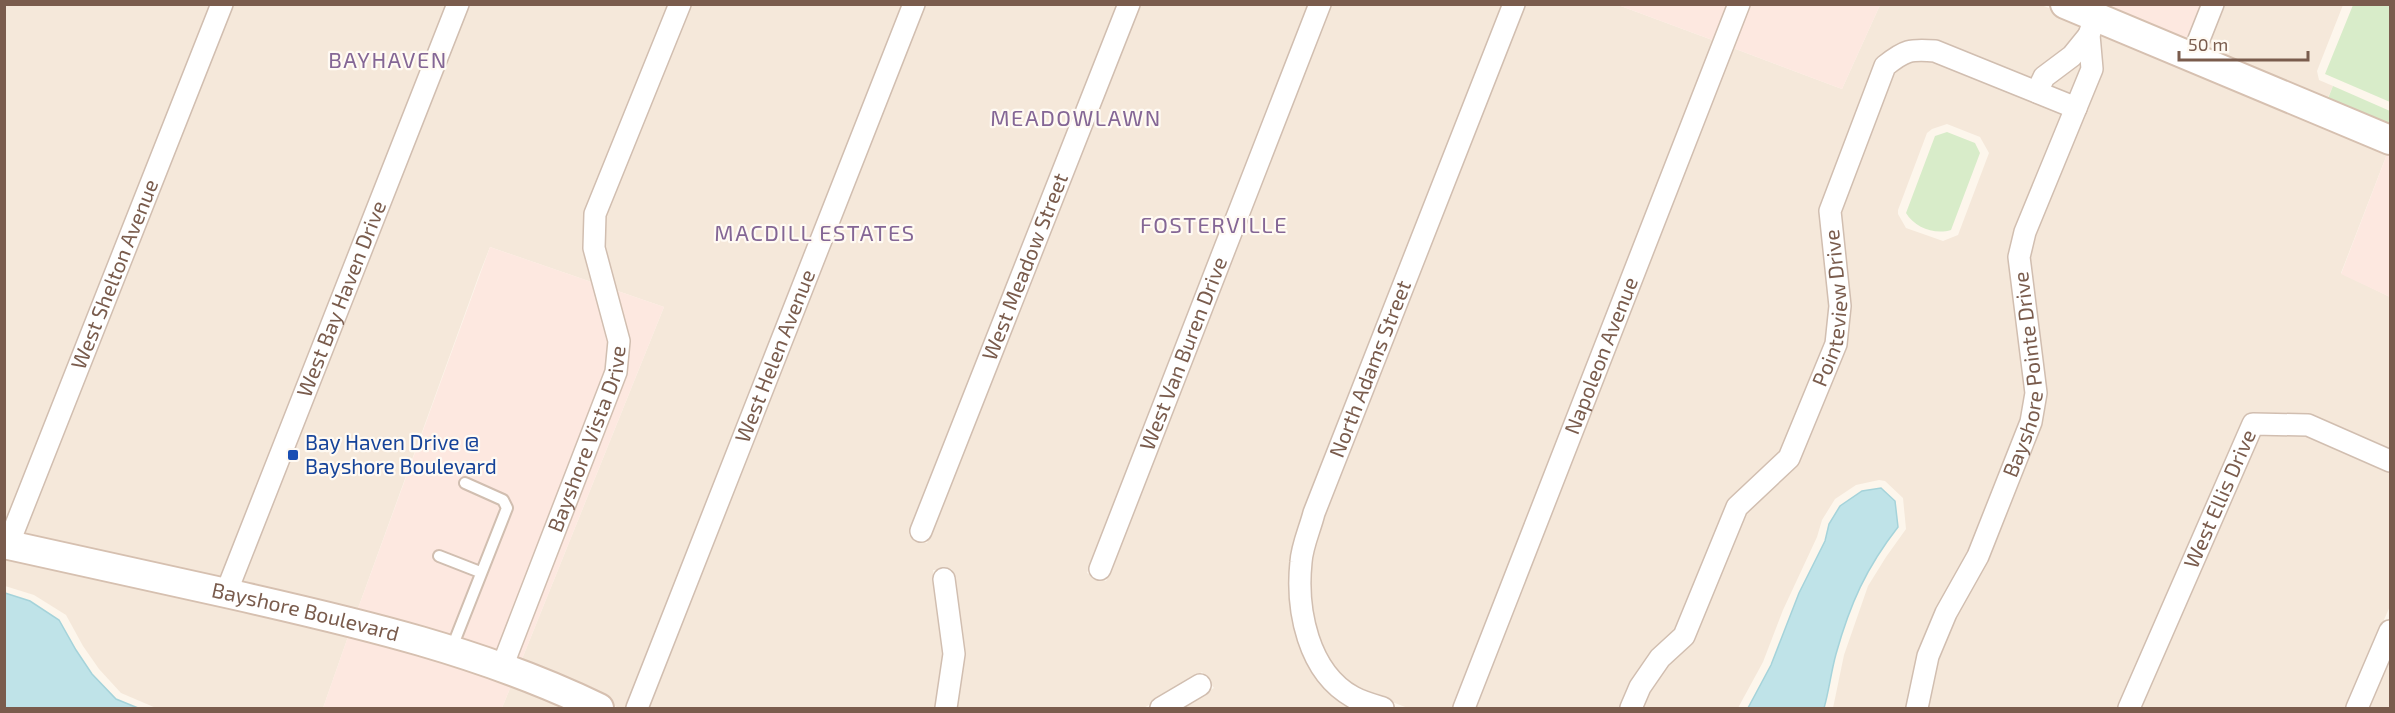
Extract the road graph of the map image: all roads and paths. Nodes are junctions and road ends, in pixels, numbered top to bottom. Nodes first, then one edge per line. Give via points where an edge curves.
1 (222, 4) edge
2 (458, 4) edge
3 (680, 4) edge
4 (914, 4) edge
5 (1129, 4) edge
6 (1320, 4) edge
7 (1514, 4) edge
8 (1740, 4) edge
9 (2065, 4) edge
10 (2213, 4) edge
11 (2092, 26) junction
12 (2192, 57) junction
13 (2037, 93) junction
14 (2076, 108) junction
15 (2391, 140) edge
16 (2391, 461) edge
17 (465, 483) dead end
18 (921, 531) dead end
19 (7, 545) edge
20 (439, 556) dead end
21 (1100, 569) dead end
22 (480, 572) junction
23 (944, 579) dead end
24 (226, 593) junction
25 (2391, 631) edge
26 (451, 650) junction
27 (502, 667) junction
28 (1200, 685) dead end
29 (599, 708) edge
30 (637, 708) edge
31 (946, 708) edge
32 (1161, 708) edge
33 (1383, 708) edge
34 (1464, 708) edge
35 (1632, 708) edge
36 (1917, 708) edge
37 (2129, 708) edge
38 (2357, 708) edge

1 - 19 street, West Shelton Avenue
2 - 24 street, West Bay Haven Drive
3 - 27 street, Bayshore Vista Drive via 595,214 594,249 619,341 616,372
4 - 30 street, West Helen Avenue
5 - 18 street, West Meadow Street
6 - 21 street, West Van Buren Drive
7 - 33 street, North Adams Street via 1314,513 1300,561 1300,607 1322,670 1352,697
8 - 34 street, Napoleon Avenue
9 - 11 street
10 - 12 street
11 - 12 street
11 - 13 street via 2072,56 2044,77
11 - 14 street, Bayshore Pointe Drive via 2092,69
12 - 15 street
13 - 14 street, Pointeview Drive
13 - 35 street, Pointeview Drive via 1935,51 1912,49 1885,66 1830,211 1840,306 1836,344 1789,458 1737,507 1684,636 1660,658 1640,687
14 - 36 street, Bayshore Pointe Drive via 2025,232 2019,257 2036,393 2031,423 1978,556 1946,613 1928,656
16 - 37 street, West Ellis Drive via 2308,425 2253,424
17 - 22 lane via 503,500 507,508
19 - 24 street, Bayshore Boulevard
20 - 22 lane
22 - 26 lane
23 - 31 street via 954,654
24 - 26 street, Bayshore Boulevard via 326,615
25 - 38 street
26 - 27 street, Bayshore Boulevard
27 - 29 street, Bayshore Boulevard
28 - 32 street

